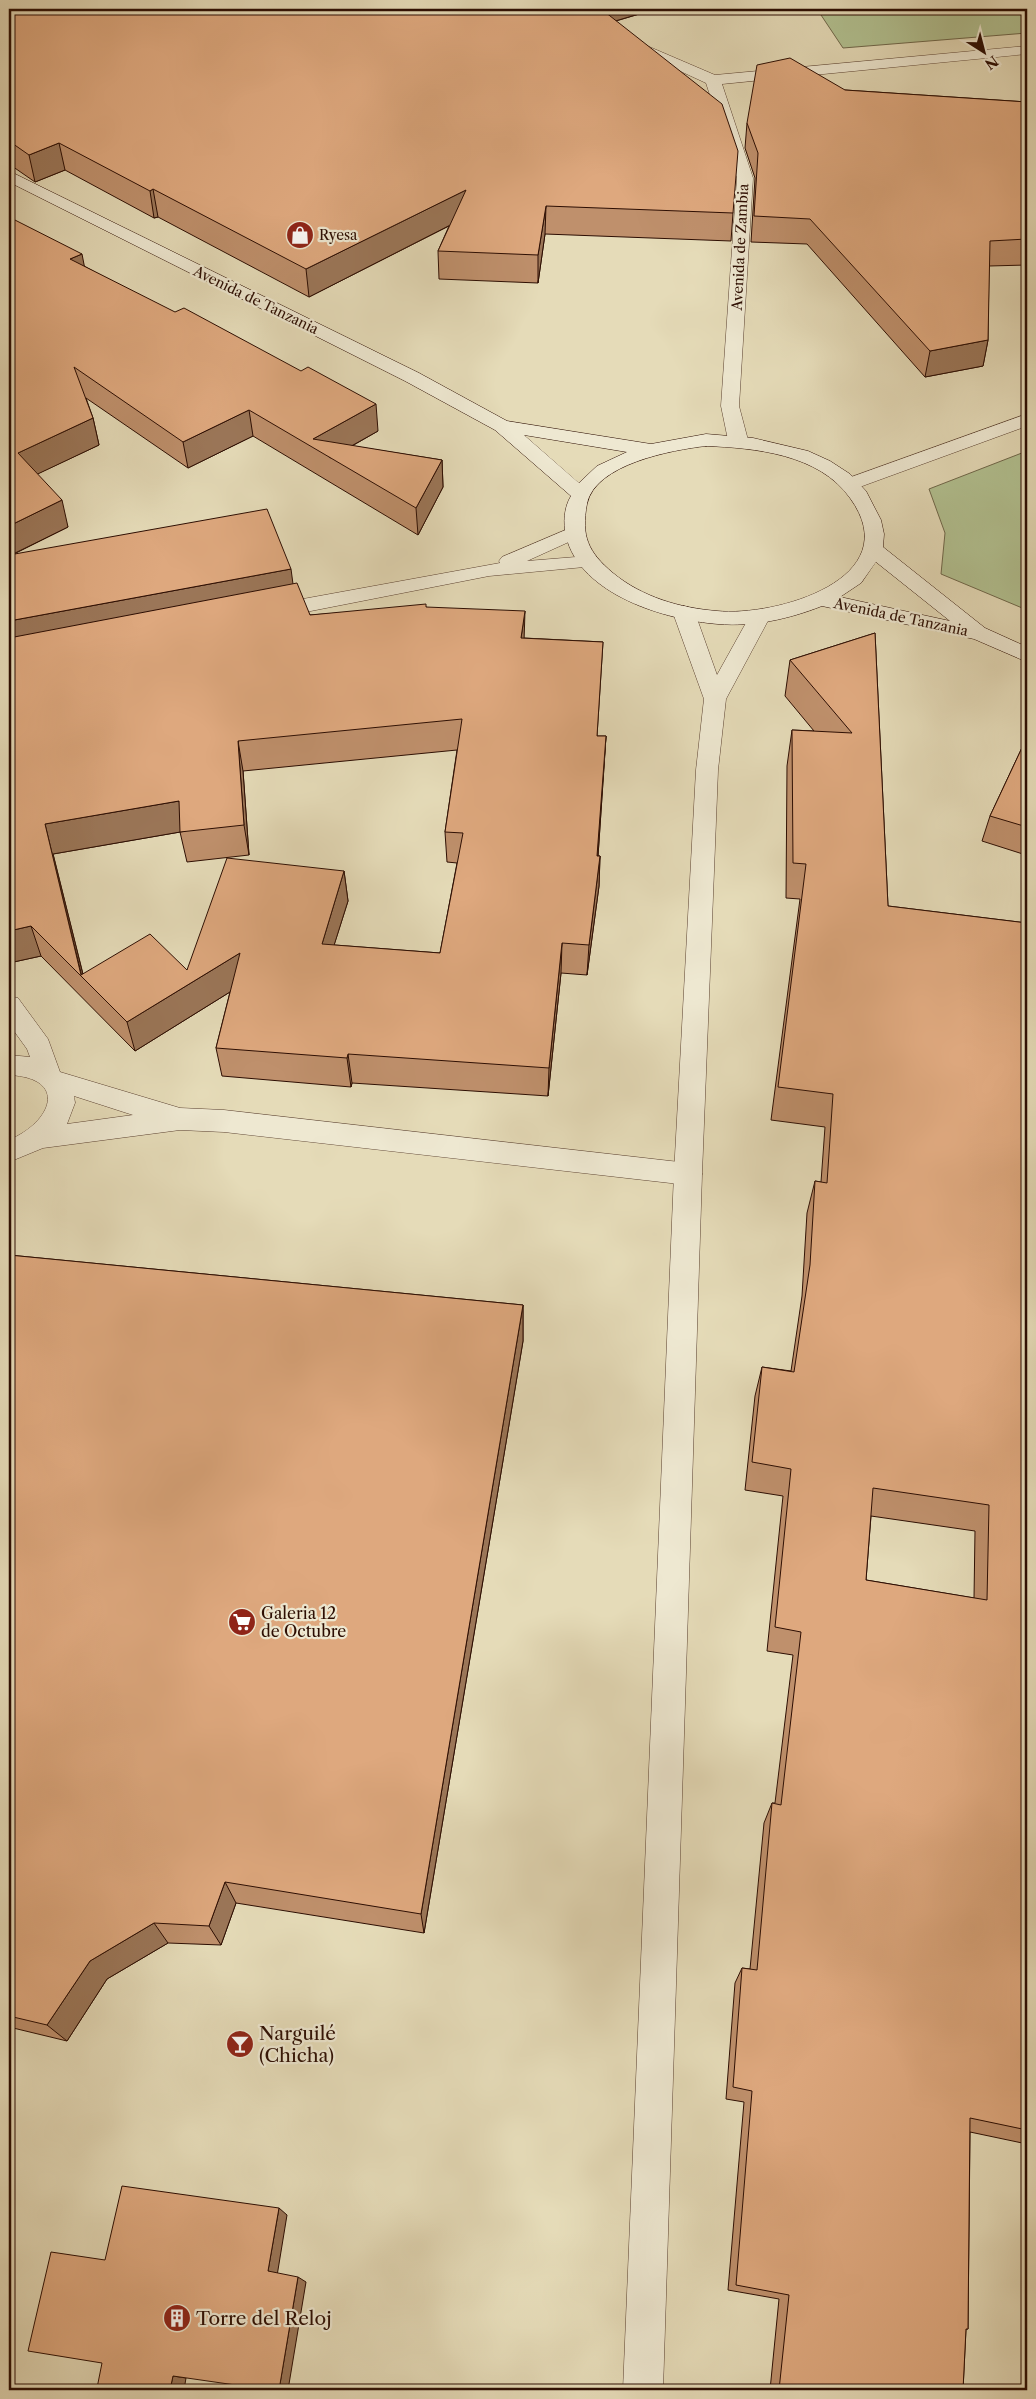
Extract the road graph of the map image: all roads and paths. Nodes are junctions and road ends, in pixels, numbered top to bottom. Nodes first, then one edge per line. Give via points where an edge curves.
1 (617, 37) edge
2 (1027, 50) edge
3 (714, 80) junction
4 (9, 176) edge
5 (1027, 420) edge
6 (502, 426) junction
7 (738, 440) junction
8 (647, 449) junction
9 (850, 484) junction
10 (582, 495) junction
11 (575, 532) junction
12 (873, 549) junction
13 (588, 562) junction
14 (489, 570) junction
15 (822, 600) junction
16 (684, 613) junction
17 (254, 615) edge
18 (759, 617) junction
19 (980, 634) junction
20 (1027, 655) edge
21 (715, 699) junction
22 (9, 1005) edge
23 (9, 1064) edge
24 (51, 1077) junction
25 (180, 1119) junction
26 (40, 1138) junction
27 (9, 1151) edge
28 (688, 1174) junction
29 (643, 2390) edge

1 - 3 street
2 - 3 street
3 - 7 street, Avenida de Zambia via 745,178 730,406
4 - 6 street, Avenida de Tanzania via 412,377
5 - 9 street
6 - 8 street, Avenida de Tanzania
6 - 10 street, Avenida de Tanzania
7 - 8 street via 706,440
7 - 9 street via 781,448 819,463
8 - 10 street via 597,476
9 - 12 street via 866,504 874,526
10 - 11 street via 574,513
11 - 13 street via 579,548
11 - 14 street
12 - 15 street via 856,578
12 - 19 street, Avenida de Tanzania
13 - 14 street
13 - 16 street via 627,594
14 - 17 street
15 - 18 street via 793,611
15 - 19 street, Avenida de Tanzania
16 - 18 street via 721,618
16 - 21 street
18 - 21 street
19 - 20 street, Avenida de Tanzania
21 - 28 street via 708,770
22 - 24 street via 39,1046
23 - 24 street via 34,1067
24 - 25 street
24 - 26 street via 60,1090 61,1102 51,1127
25 - 26 street
25 - 28 street via 224,1121
26 - 27 street
28 - 29 street

